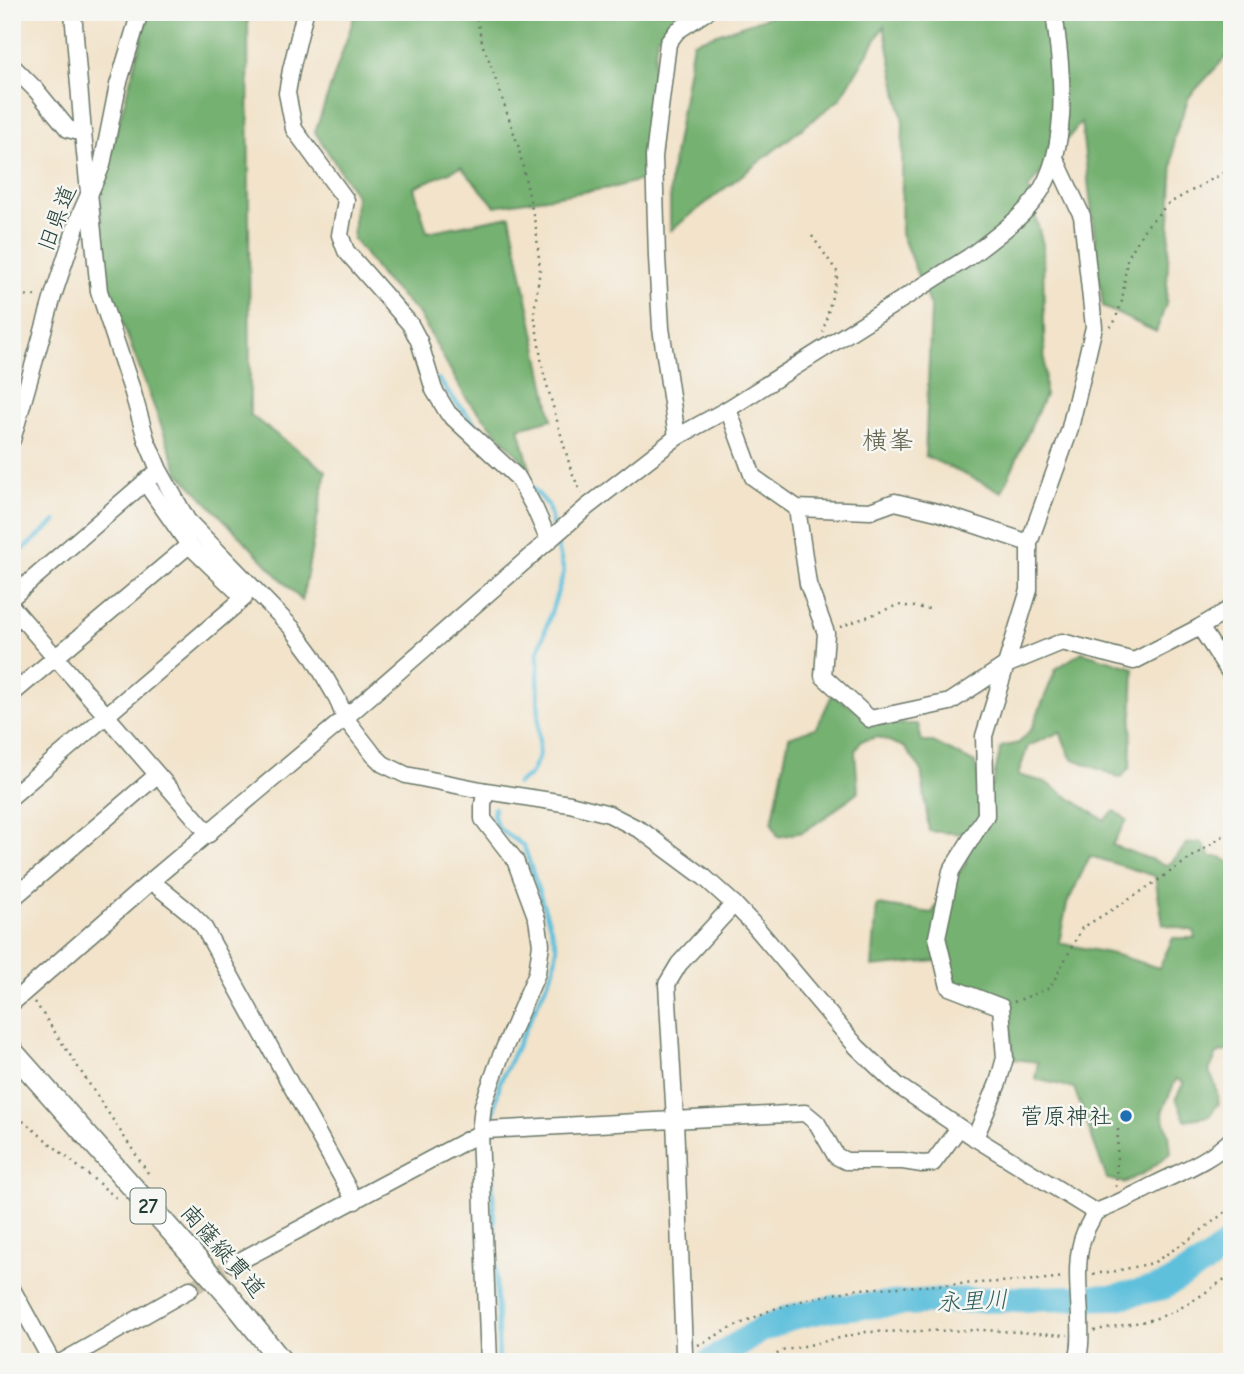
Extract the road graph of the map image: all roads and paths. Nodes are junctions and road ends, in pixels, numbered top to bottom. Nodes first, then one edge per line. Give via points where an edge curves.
1 (73, 12) edge
2 (141, 12) edge
3 (305, 12) edge
4 (475, 12) edge
5 (706, 12) edge
6 (1054, 12) edge
7 (12, 66) edge
8 (83, 133) junction
9 (1055, 158) junction
10 (1232, 168) edge
11 (90, 193) junction
12 (812, 236) dead end
13 (12, 295) edge
14 (53, 296) junction
15 (1092, 337) junction
16 (817, 352) junction
17 (728, 409) junction
18 (677, 437) junction
19 (12, 440) edge
20 (159, 470) junction
21 (145, 482) junction
22 (587, 507) junction
23 (797, 508) junction
24 (554, 537) junction
25 (1029, 544) junction
26 (189, 545) junction
27 (12, 597) edge
28 (12, 607) edge
29 (1232, 608) edge
30 (930, 609) dead end
31 (1200, 627) junction
32 (826, 633) junction
33 (56, 657) junction
34 (1006, 665) junction
35 (1232, 676) edge
36 (12, 694) edge
37 (106, 716) junction
38 (345, 718) junction
39 (158, 775) junction
40 (486, 791) junction
41 (12, 796) edge
42 (1232, 830) edge
43 (209, 834) junction
44 (151, 881) junction
45 (12, 899) edge
46 (734, 904) junction
47 (27, 990) junction
48 (12, 1003) edge
49 (1001, 1007) junction
50 (12, 1051) edge
51 (12, 1112) edge
52 (675, 1120) junction
53 (959, 1128) junction
54 (1118, 1128) dead end
55 (487, 1130) junction
56 (975, 1138) junction
57 (1232, 1139) edge
58 (1117, 1180) dead end
59 (127, 1196) junction
60 (355, 1201) junction
61 (1232, 1207) edge
62 (1095, 1212) junction
63 (234, 1265) tunnel mouth
64 (1232, 1273) edge
65 (1079, 1278) junction
66 (12, 1289) edge
67 (190, 1289) tunnel mouth
68 (1080, 1331) junction
69 (684, 1352) joint
70 (52, 1362) edge
71 (62, 1362) edge
72 (282, 1362) edge
73 (489, 1362) edge
74 (765, 1362) edge
75 (1076, 1362) edge

1 - 8 street
2 - 11 street, 旧県道 via 118,85 102,165
3 - 24 street via 287,93 294,129 346,200 340,235 346,251 410,324 434,390 448,412 518,478
4 - 22 path via 518,145 536,228 540,269 534,313 543,371 571,470
5 - 18 street via 677,31 668,43 654,157 661,328
6 - 9 street via 1062,73
7 - 8 street via 68,129
8 - 11 street
9 - 15 street via 1082,216
9 - 16 street via 1029,208 995,238
10 - 15 path via 1168,204 1145,228 1127,259 1122,301 1113,326
11 - 14 street, 旧県道
11 - 20 street via 99,291
12 - 16 path via 838,272
13 - 14 path
14 - 19 street, 旧県道
15 - 25 street via 1069,432
16 - 17 street
17 - 18 street
17 - 23 street via 753,477
18 - 22 street
20 - 21 street
20 - 38 street via 187,520 292,628 312,655
21 - 26 street
21 - 27 street
22 - 24 street
23 - 25 street via 870,511 895,502
23 - 32 street via 808,584
24 - 38 street
25 - 34 street via 1029,590
26 - 33 street
26 - 37 street via 244,598
28 - 33 street
29 - 31 street
30 - 32 path via 898,605
31 - 34 street via 1134,661 1062,642
31 - 35 street
32 - 34 street via 823,676 870,719 950,702
33 - 36 street
33 - 37 street
34 - 49 street via 984,736 986,815 951,871 937,937 949,987
37 - 39 street
37 - 41 street
38 - 40 street via 383,765 394,771
38 - 43 street
39 - 43 street
39 - 45 street
40 - 46 street via 609,814 642,831
40 - 55 street via 484,819 515,860 537,919 541,944 537,973 483,1105
42 - 49 path via 1082,928 1050,988
43 - 44 street
44 - 47 street
44 - 60 street via 203,926
46 - 52 street via 679,964 667,984
46 - 53 street via 857,1047 897,1085
47 - 48 street
47 - 59 path via 150,1176
49 - 56 street via 1004,1058
50 - 59 main road, 南薩縦貫道 / 27
51 - 59 path
52 - 53 street via 805,1113 817,1123 836,1156 846,1161 922,1164 933,1163
52 - 55 street
52 - 69 street
53 - 56 street
54 - 58 path
55 - 60 street
55 - 73 street
56 - 62 street
57 - 62 street via 1188,1169
59 - 72 main road, 南薩縦貫道 / 27 via 229,1296
60 - 63 street
61 - 65 path via 1153,1263
62 - 65 street via 1080,1249
64 - 68 path via 1200,1297 1161,1317
65 - 68 street
65 - 69 path via 858,1289 771,1310
66 - 70 street
67 - 71 street
68 - 74 path via 866,1332 782,1351
68 - 75 street

